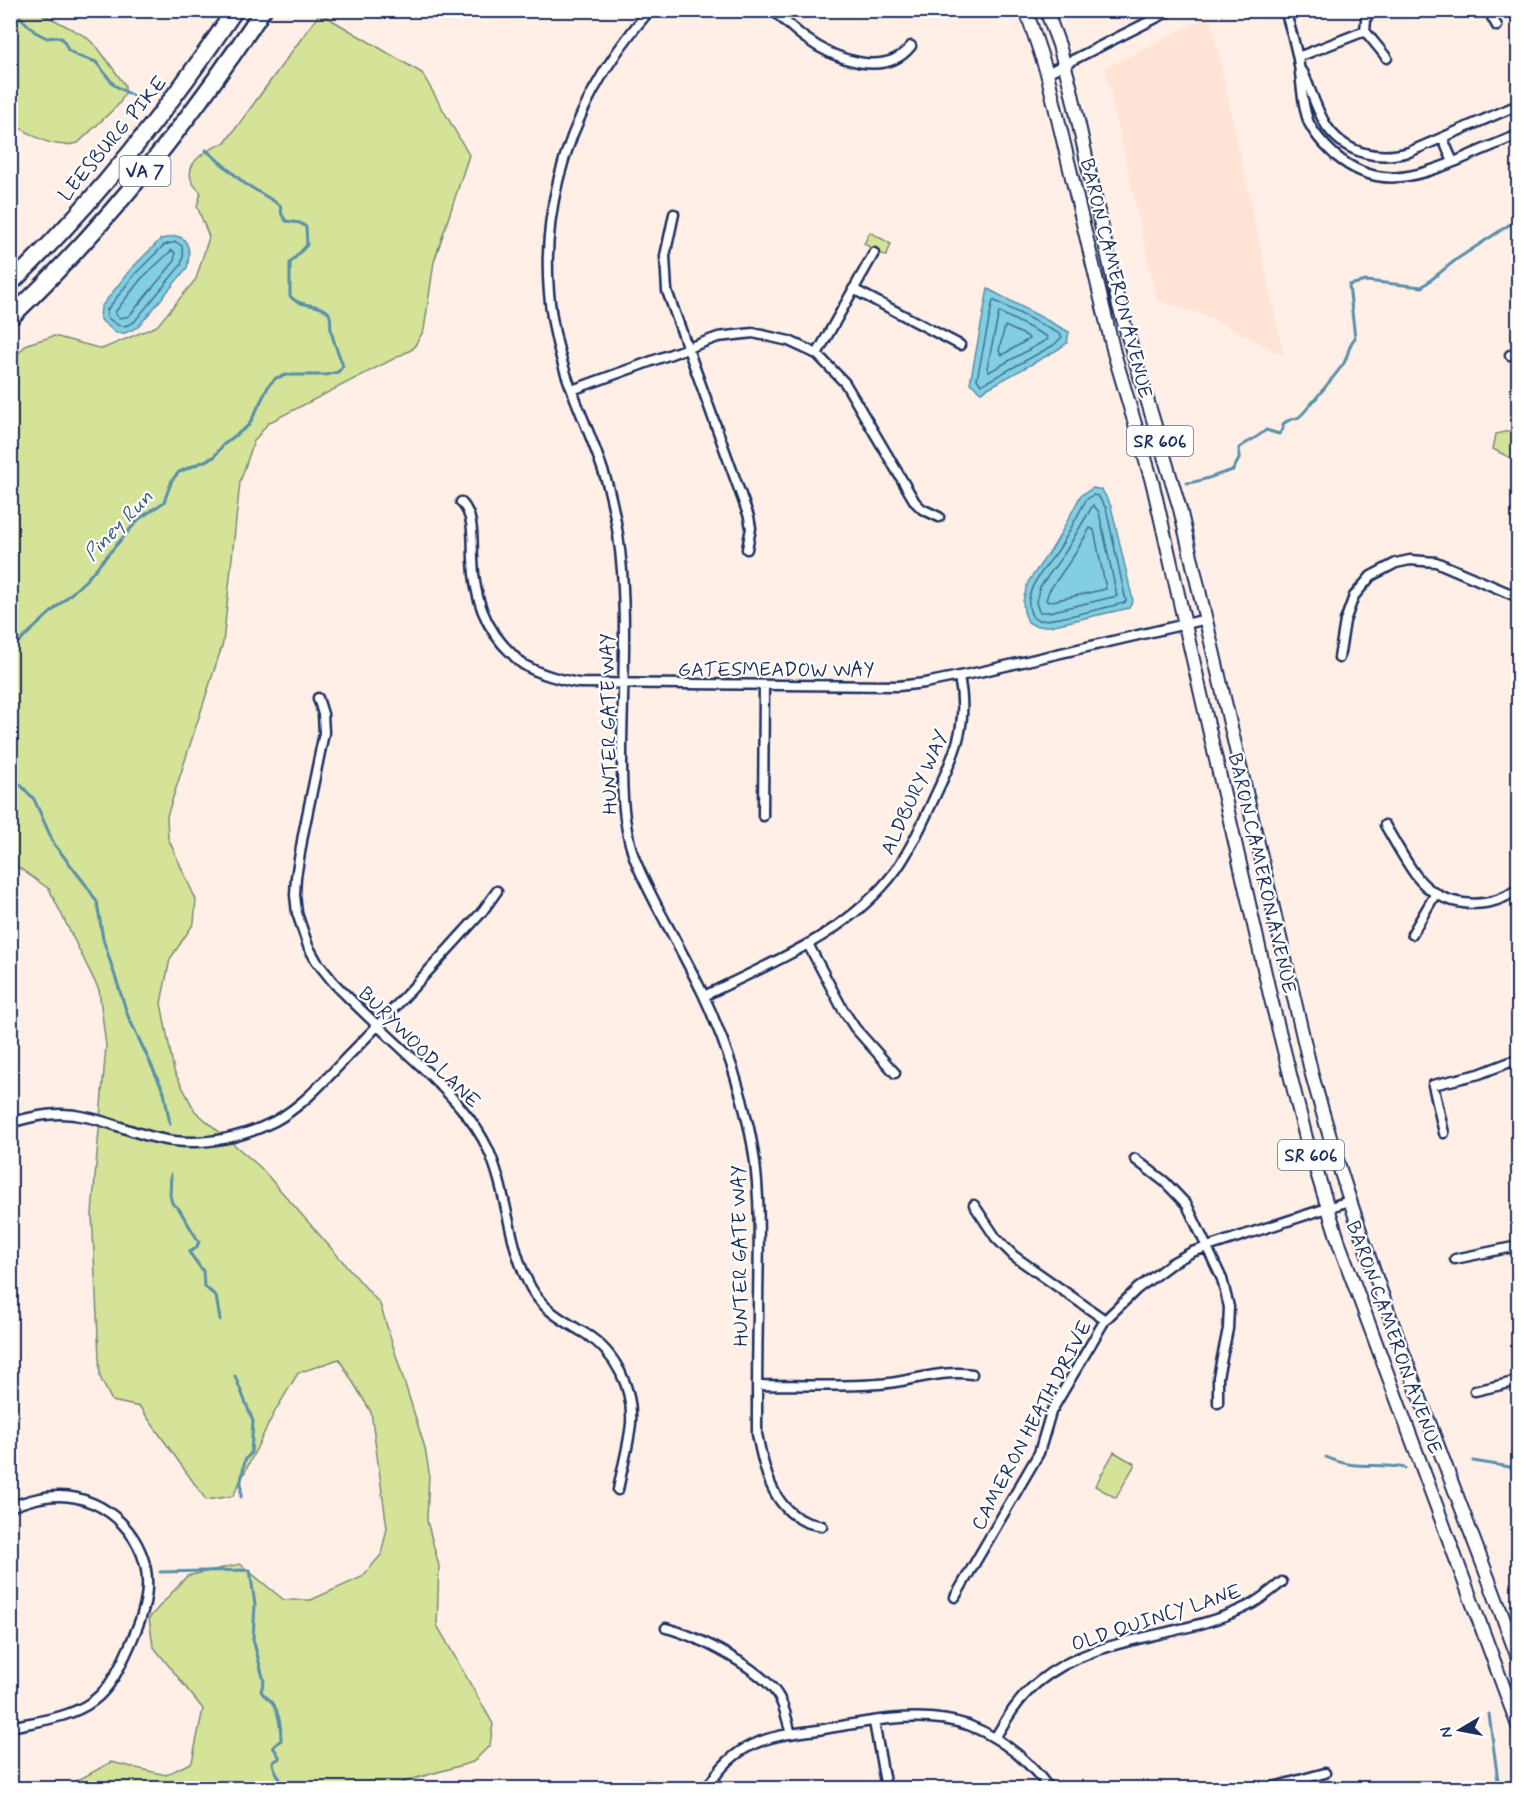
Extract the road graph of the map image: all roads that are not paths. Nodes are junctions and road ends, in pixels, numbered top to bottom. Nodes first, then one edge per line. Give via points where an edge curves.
1 (235, 10) edge
2 (263, 10) edge
3 (650, 10) edge
4 (773, 10) edge
5 (1026, 10) edge
6 (1046, 10) edge
7 (1172, 10) edge
8 (1285, 10) edge
9 (1367, 10) edge
10 (1488, 10) edge
11 (1497, 26) dead end
12 (1365, 31) junction
13 (911, 46) dead end
14 (1298, 57) junction
15 (1387, 58) dead end
16 (1064, 65) junction
17 (1047, 73) junction
18 (1518, 105) edge
19 (1518, 135) edge
20 (1443, 139) junction
21 (1453, 162) junction
22 (674, 214) dead end
23 (874, 253) dead end
24 (10, 284) edge
25 (853, 289) junction
26 (10, 318) edge
27 (960, 345) dead end
28 (687, 348) junction
29 (818, 354) junction
30 (572, 390) junction
31 (461, 502) dead end
32 (939, 517) dead end
33 (747, 549) dead end
34 (1518, 597) edge
35 (1207, 619) junction
36 (1186, 624) junction
37 (1339, 658) dead end
38 (959, 676) junction
39 (623, 685) junction
40 (764, 686) junction
41 (318, 698) dead end
42 (763, 816) dead end
43 (1385, 825) dead end
44 (1518, 889) edge
45 (496, 891) dead end
46 (1436, 893) junction
47 (1412, 934) dead end
48 (808, 944) junction
49 (704, 996) junction
50 (378, 1025) junction
51 (1518, 1059) edge
52 (895, 1073) dead end
53 (10, 1123) edge
54 (1444, 1133) dead end
55 (1135, 1159) dead end
56 (1349, 1201) junction
57 (974, 1205) dead end
58 (1327, 1208) junction
59 (1206, 1246) junction
60 (1518, 1246) edge
61 (1455, 1259) dead end
62 (1105, 1320) junction
63 (972, 1374) dead end
64 (1518, 1381) edge
65 (758, 1385) junction
66 (1475, 1391) dead end
67 (1218, 1403) dead end
68 (618, 1490) dead end
69 (10, 1507) edge
70 (822, 1526) dead end
71 (1282, 1582) dead end
72 (955, 1597) dead end
73 (666, 1628) dead end
74 (1518, 1658) edge
75 (874, 1722) junction
76 (1518, 1726) edge
77 (10, 1727) edge
78 (791, 1734) junction
79 (995, 1738) junction
80 (1325, 1773) dead end
81 (609, 1788) edge
82 (666, 1788) edge
83 (707, 1788) edge
84 (886, 1788) edge
85 (1049, 1788) edge
86 (1270, 1788) edge

1 - 24 highway, LEESBURG PIKE / VA 7 via 169,104 102,187
2 - 26 highway, VA 7 via 228,64 152,163
3 - 30 street, HUNTER GATE WAY via 588,97 569,142 552,206 549,292 557,344
4 - 13 street via 807,40 858,62 896,60
5 - 17 main road, BARON CAMERON AVENUE / SR 606
6 - 16 main road, BARON CAMERON AVENUE / SR 606
7 - 16 street
8 - 14 street
9 - 12 street
10 - 11 street
12 - 14 street
12 - 15 street
14 - 20 street via 1328,128 1353,149 1373,156 1395,156
14 - 21 street via 1310,124 1341,160 1370,174 1393,178 1409,177
16 - 17 street
16 - 35 main road, BARON CAMERON AVENUE / SR 606 via 1119,306 1180,509
17 - 36 main road, BARON CAMERON AVENUE / SR 606 via 1097,289 1153,485
18 - 20 street
19 - 21 street
20 - 21 street
22 - 28 street via 665,273 670,303
23 - 25 street
25 - 27 street
25 - 29 street
28 - 29 street via 718,337 753,333 789,340
28 - 30 street
28 - 33 street via 749,517
29 - 32 street via 848,388 915,502
30 - 39 street, HUNTER GATE WAY via 609,488 618,526
31 - 39 street, GATESMEADOW WAY via 470,518 478,602 501,643 524,665 551,678
34 - 37 street via 1436,562 1395,563 1371,576 1354,596
35 - 36 street, GATESMEADOW WAY
35 - 56 main road, BARON CAMERON AVENUE / SR 606 via 1312,1075
36 - 38 street, GATESMEADOW WAY
36 - 58 main road, BARON CAMERON AVENUE / SR 606 via 1287,1067
38 - 40 street, GATESMEADOW WAY via 898,686
38 - 48 street, ALDBURY WAY via 964,710 959,742 912,844 866,903
39 - 40 street, GATESMEADOW WAY
39 - 49 street, HUNTER GATE WAY via 623,812 633,854
40 - 42 street
41 - 50 street, BURYWOOD LANE via 324,734 296,877 297,913 308,946 321,968
43 - 46 street via 1418,877
44 - 46 street via 1500,899 1474,904
45 - 50 street via 482,912
46 - 47 street
48 - 49 street, ALDBURY WAY
48 - 52 street via 855,1028
49 - 65 street, HUNTER GATE WAY via 739,1088 757,1176
50 - 53 street via 308,1097 274,1121 234,1137 174,1141 94,1118 65,1114
50 - 68 street, BURYWOOD LANE via 453,1098 475,1127 496,1169 517,1249 536,1296 554,1315 600,1345 618,1368 631,1410
51 - 54 street via 1433,1085
55 - 59 street via 1165,1182 1186,1205
56 - 58 street, CAMERON HEATH DRIVE
56 - 74 main road, BARON CAMERON AVENUE / SR 606
57 - 62 street via 996,1238 1014,1256
58 - 59 street, CAMERON HEATH DRIVE
58 - 76 main road, BARON CAMERON AVENUE / SR 606
59 - 62 street, CAMERON HEATH DRIVE via 1172,1263
59 - 67 street via 1222,1279 1229,1307
60 - 61 street
62 - 72 street, CAMERON HEATH DRIVE via 1052,1412 1039,1453
63 - 65 street via 956,1371 859,1385
64 - 66 street
65 - 70 street, HUNTER GATE WAY via 757,1434 772,1487 786,1508 804,1521
69 - 77 street via 62,1496 102,1507 135,1540 145,1564 148,1586 127,1653 101,1694 74,1712
71 - 79 street, OLD QUINCY LANE via 1241,1610 1107,1646 1068,1662 1021,1699
73 - 78 street via 695,1638 765,1680 782,1702
75 - 78 street
75 - 79 street via 907,1717 947,1720
75 - 84 street
78 - 83 street via 766,1739 738,1752
79 - 85 street via 1024,1759
80 - 86 street
81 - 82 street

